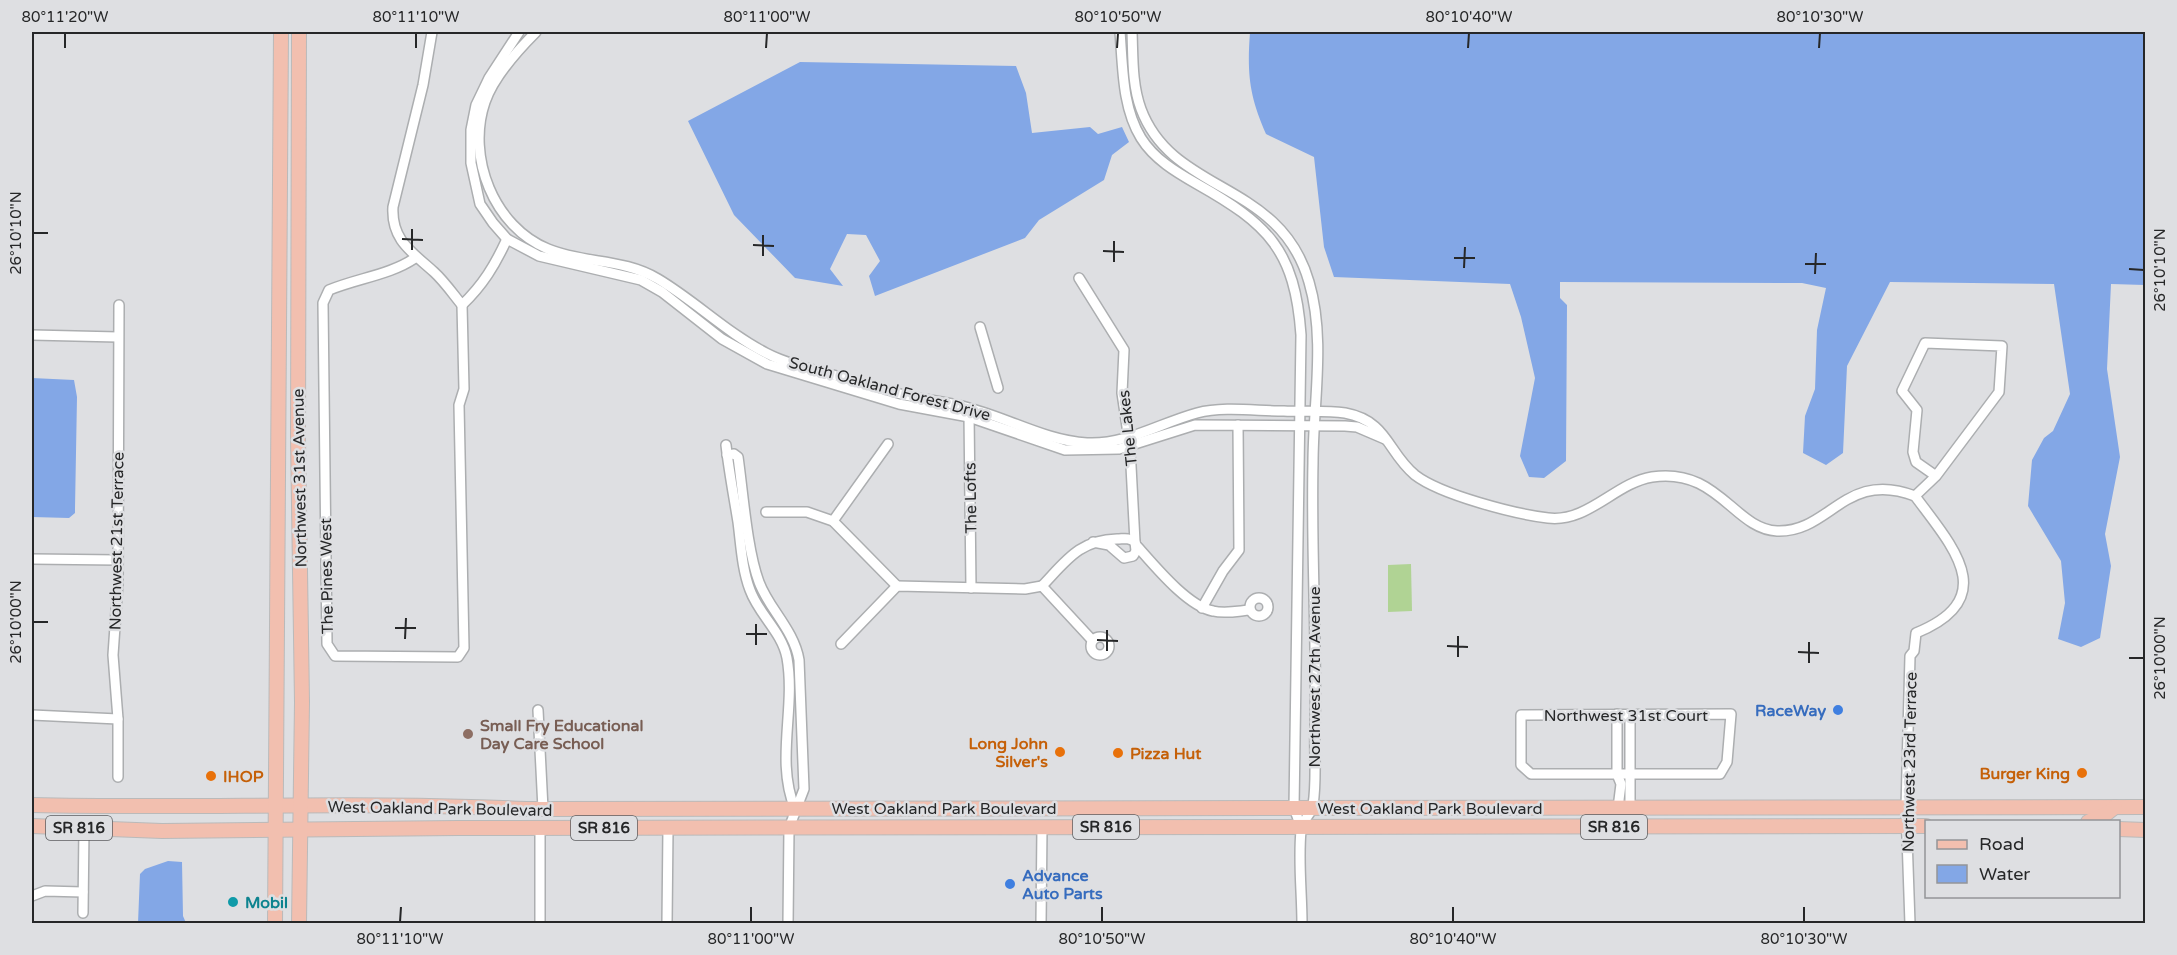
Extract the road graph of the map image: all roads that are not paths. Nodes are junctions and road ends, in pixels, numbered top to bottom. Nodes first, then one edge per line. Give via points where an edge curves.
1 (281, 32) edge
2 (299, 32) edge
3 (432, 32) edge
4 (519, 32) edge
5 (536, 32) edge
6 (1120, 32) edge
7 (1132, 32) edge
8 (507, 239) junction
9 (415, 258) junction
10 (1079, 278) dead end
11 (119, 305) dead end
12 (462, 305) junction
13 (980, 327) dead end
14 (32, 335) edge
15 (118, 337) junction
16 (759, 354) junction
17 (998, 388) dead end
18 (1315, 411) junction
19 (969, 412) junction
20 (1299, 412) junction
21 (1238, 425) junction
22 (1299, 426) junction
23 (1313, 427) junction
24 (1130, 442) junction
25 (1389, 442) junction
26 (888, 444) dead end
27 (1936, 476) junction
28 (1915, 496) junction
29 (766, 512) dead end
30 (832, 520) junction
31 (1093, 542) junction
32 (1131, 543) junction
33 (1117, 549) junction
34 (32, 559) edge
35 (118, 560) junction
36 (897, 586) junction
37 (1041, 586) junction
38 (971, 588) junction
39 (1202, 608) junction
40 (1250, 610) dead end
41 (783, 624) junction
42 (774, 630) junction
43 (1092, 640) dead end
44 (841, 644) dead end
45 (797, 649) junction
46 (786, 652) junction
47 (538, 710) dead end
48 (1617, 714) junction
49 (1630, 714) junction
50 (32, 715) edge
51 (118, 719) junction
52 (1617, 774) junction
53 (1629, 774) junction
54 (118, 777) dead end
55 (32, 805) edge
56 (277, 807) junction
57 (300, 807) junction
58 (2115, 807) junction
59 (2145, 807) edge
60 (795, 808) junction
61 (1061, 808) junction
62 (1294, 808) junction
63 (1313, 808) junction
64 (1624, 808) junction
65 (1649, 808) junction
66 (1906, 808) junction
67 (543, 809) junction
68 (561, 809) junction
69 (1037, 809) junction
70 (2092, 820) edge
71 (32, 826) edge
72 (1907, 826) junction
73 (1925, 826) edge
74 (1008, 827) junction
75 (1042, 827) junction
76 (1300, 827) junction
77 (1604, 827) junction
78 (1628, 827) junction
79 (84, 828) junction
80 (513, 828) junction
81 (540, 828) junction
82 (668, 828) junction
83 (789, 828) junction
84 (2120, 829) edge
85 (299, 830) junction
86 (2145, 830) edge
87 (277, 831) junction
88 (83, 892) junction
89 (32, 896) edge
90 (83, 913) dead end
91 (667, 923) edge
92 (276, 924) edge
93 (299, 924) edge
94 (540, 924) edge
95 (788, 924) edge
96 (1041, 924) edge
97 (1302, 924) edge
98 (1910, 924) edge

1 - 56 main road, Northwest 31st Avenue
2 - 57 main road, Northwest 31st Avenue
3 - 9 street via 393,207 392,223
4 - 8 street, South Oakland Forest Drive via 489,78 476,105 471,130 471,163 479,200
5 - 16 street, South Oakland Forest Drive via 522,46 485,102 479,140 483,172 514,228 548,249 624,265 656,277
6 - 20 street via 1129,109 1147,146 1174,170 1252,219 1274,243 1288,269 1300,318
7 - 18 street, Northwest 27th Avenue via 1136,91 1153,134 1180,162 1264,212 1290,241 1304,267 1315,314
8 - 12 street via 480,287
8 - 16 street, South Oakland Forest Drive via 539,256 641,280 722,339
9 - 12 street via 435,273
9 - 12 street, The Pines West via 399,268 330,290 323,303 327,644 335,656 458,657 465,648 459,405 464,389
10 - 24 street, The Lakes via 1124,350 1122,393
11 - 15 street, Northwest 21st Terrace
13 - 17 street
14 - 15 street
15 - 35 street, Northwest 21st Terrace
16 - 19 street, South Oakland Forest Drive via 767,364 863,388 899,404
18 - 20 street, South Oakland Forest Drive
18 - 23 street, Northwest 27th Avenue
18 - 25 street, South Oakland Forest Drive via 1340,412 1370,422
19 - 24 street, South Oakland Forest Drive via 1065,450 1103,451
19 - 38 street, The Lofts
20 - 22 street
20 - 24 street, South Oakland Forest Drive via 1209,411
21 - 22 street, South Oakland Forest Drive
21 - 24 street, South Oakland Forest Drive via 1188,427
21 - 39 street via 1239,550
22 - 23 street, South Oakland Forest Drive
22 - 62 street
23 - 25 street, South Oakland Forest Drive via 1357,427
23 - 63 street, Northwest 27th Avenue
24 - 32 street, The Lakes
25 - 28 street, South Oakland Forest Drive via 1408,467 1431,484 1498,507 1553,519 1570,518 1639,480 1656,477 1685,478 1707,486 1756,525 1781,531 1800,526 1865,491 1896,489
26 - 30 street
27 - 27 street via 1916,462 1913,452 1917,410 1902,391 1925,342 2002,346 2000,392
27 - 28 street
28 - 66 street, Northwest 23rd Terrace via 1956,553 1963,586 1959,602 1950,614 1916,633 1910,656
29 - 30 street via 807,512
30 - 36 street
31 - 32 street
31 - 33 street
31 - 37 street via 1075,551
32 - 33 street, The Lakes
32 - 33 street via 1124,558
32 - 39 street
34 - 35 street
35 - 51 street, Northwest 21st Terrace via 112,655
36 - 38 street
36 - 44 street
37 - 38 street
37 - 43 street
39 - 40 street via 1221,612
41 - 42 street
41 - 42 street via 758,578 738,457 727,450 745,577 758,608
41 - 45 street
42 - 46 street
45 - 46 street
45 - 60 street via 804,789
46 - 60 street via 789,716 785,754 787,788
47 - 67 street
48 - 49 street, Northwest 31st Court
48 - 52 street
48 - 52 street, Northwest 31st Court via 1521,715 1521,765 1531,774
49 - 53 street
49 - 53 street, Northwest 31st Court via 1731,714 1727,762 1720,774
50 - 51 street
51 - 54 street, Northwest 21st Terrace
52 - 53 street
52 - 64 street
53 - 64 street
55 - 56 main road, West Oakland Park Boulevard / SR 816
56 - 57 main road, West Oakland Park Boulevard / SR 816
56 - 87 main road, Northwest 31st Avenue
57 - 67 main road, West Oakland Park Boulevard / SR 816 via 461,805
57 - 85 main road, Northwest 31st Avenue
58 - 59 main road, West Oakland Park Boulevard / SR 816
58 - 66 main road, West Oakland Park Boulevard / SR 816
58 - 70 main road
60 - 68 main road, West Oakland Park Boulevard / SR 816
60 - 69 main road, West Oakland Park Boulevard / SR 816
60 - 83 street
61 - 62 main road, West Oakland Park Boulevard / SR 816
61 - 69 main road, West Oakland Park Boulevard / SR 816
61 - 75 main road via 1049,815
62 - 63 main road, West Oakland Park Boulevard / SR 816
62 - 76 street
63 - 64 main road, West Oakland Park Boulevard / SR 816
63 - 76 street
64 - 65 main road, West Oakland Park Boulevard / SR 816
64 - 77 main road via 1620,822
65 - 66 main road, West Oakland Park Boulevard / SR 816
65 - 78 main road via 1636,814
66 - 72 street, Northwest 23rd Terrace
67 - 68 main road, West Oakland Park Boulevard / SR 816
67 - 80 main road
68 - 81 main road
69 - 74 main road
71 - 79 main road, West Oakland Park Boulevard / SR 816
72 - 73 main road, West Oakland Park Boulevard / SR 816
72 - 78 main road, West Oakland Park Boulevard / SR 816
72 - 98 street, Northwest 23rd Terrace
74 - 75 main road, West Oakland Park Boulevard / SR 816
74 - 83 main road, West Oakland Park Boulevard / SR 816
75 - 76 main road, West Oakland Park Boulevard / SR 816
75 - 96 street
76 - 77 main road, West Oakland Park Boulevard / SR 816
76 - 97 street
77 - 78 main road, West Oakland Park Boulevard / SR 816
79 - 87 main road, West Oakland Park Boulevard / SR 816
79 - 88 street
80 - 81 main road, West Oakland Park Boulevard / SR 816
80 - 85 main road, West Oakland Park Boulevard / SR 816
81 - 82 main road, West Oakland Park Boulevard / SR 816
81 - 94 street
82 - 83 main road, West Oakland Park Boulevard / SR 816
82 - 91 street
83 - 95 street
84 - 86 main road
85 - 87 main road, West Oakland Park Boulevard / SR 816
85 - 93 main road, Northwest 31st Avenue
87 - 92 main road, Northwest 31st Avenue
88 - 89 street via 45,891
88 - 90 street

